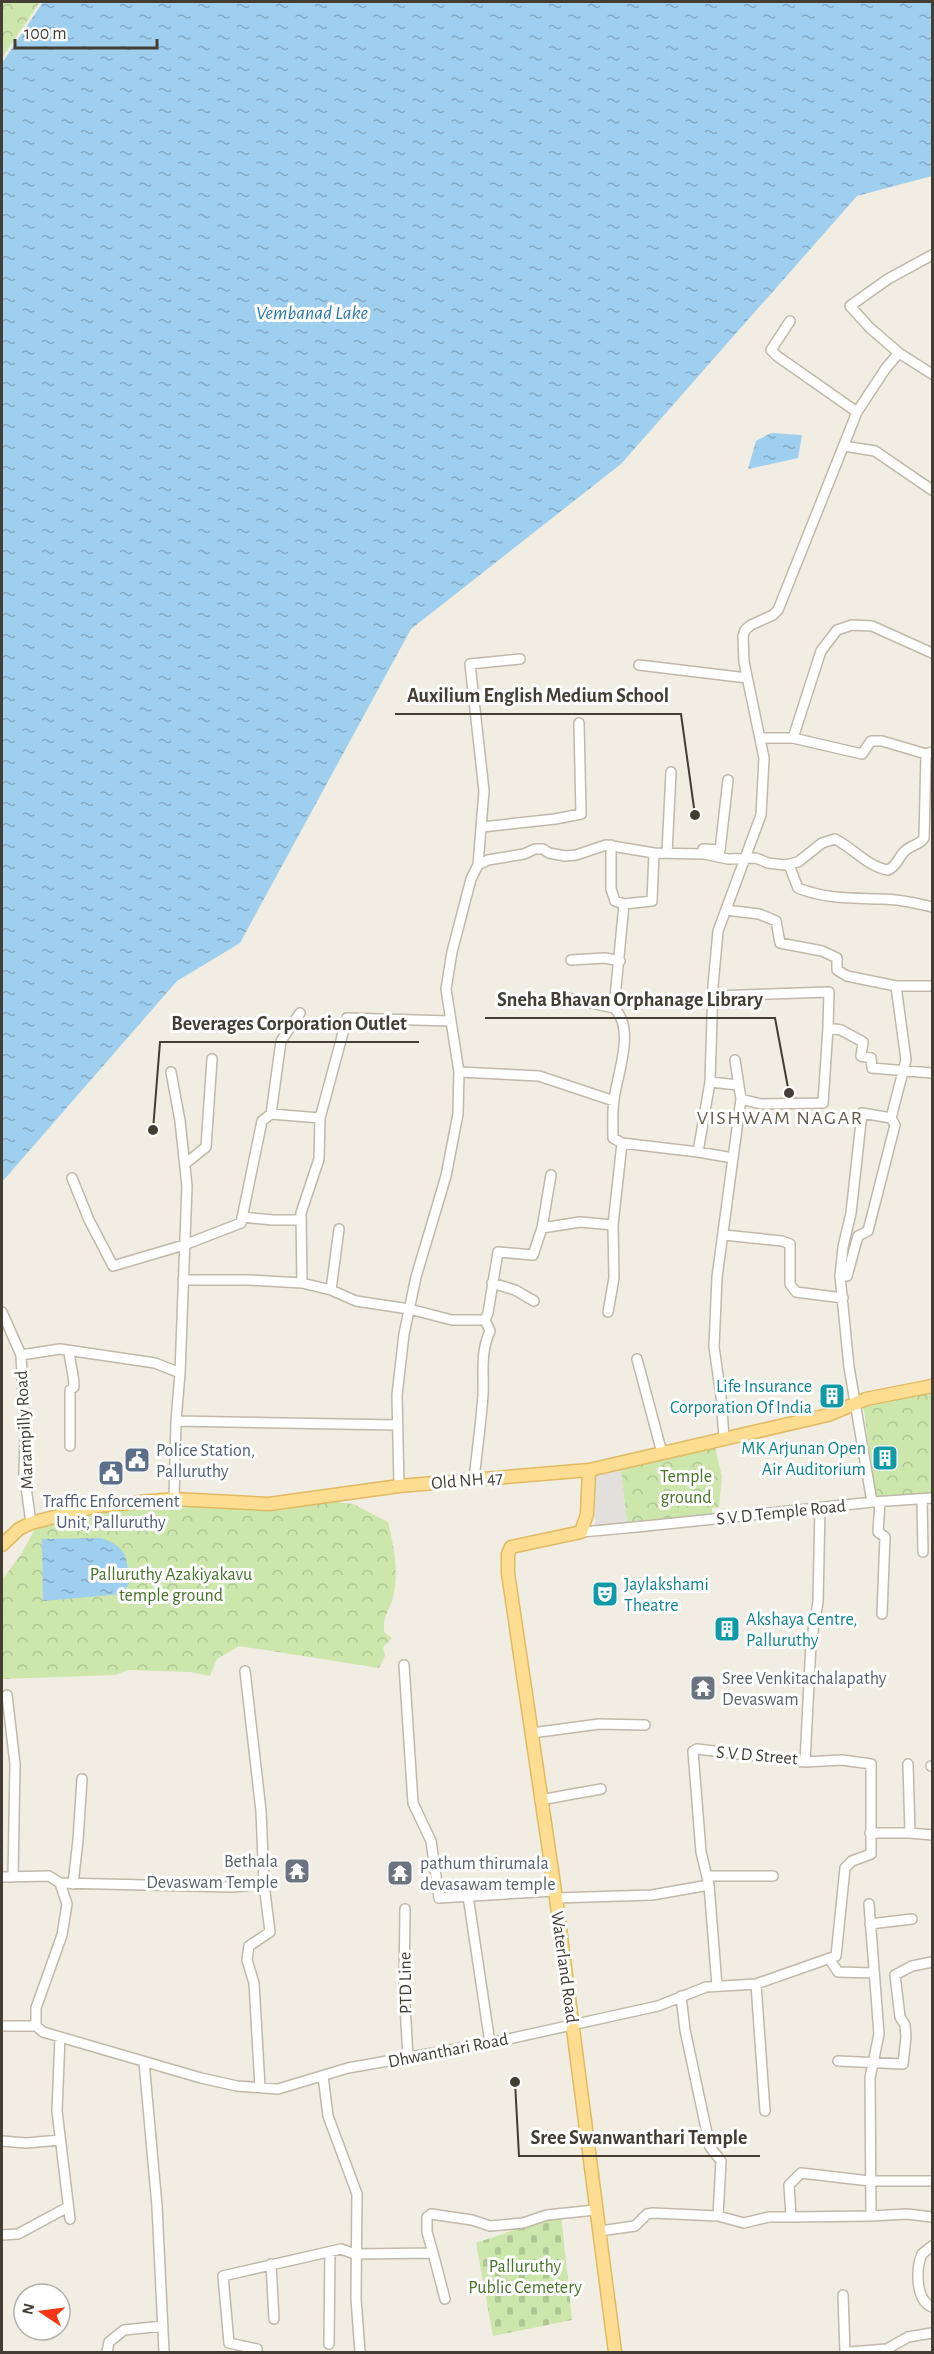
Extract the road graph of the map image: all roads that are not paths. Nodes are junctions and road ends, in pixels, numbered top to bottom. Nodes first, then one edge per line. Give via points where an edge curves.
1 (933, 255) edge
2 (790, 321) dead end
3 (899, 353) junction
4 (933, 374) edge
5 (857, 412) junction
6 (844, 446) junction
7 (933, 490) edge
8 (933, 653) edge
9 (520, 659) dead end
10 (639, 665) dead end
11 (747, 678) junction
12 (579, 723) dead end
13 (760, 738) junction
14 (793, 738) junction
15 (929, 753) edge
16 (671, 772) dead end
17 (728, 780) dead end
18 (482, 827) junction
19 (922, 842) junction
20 (611, 845) junction
21 (933, 846) edge
22 (667, 851) junction
23 (654, 853) junction
24 (744, 858) junction
25 (478, 865) junction
26 (789, 865) junction
27 (624, 904) junction
28 (933, 907) edge
29 (726, 910) junction
30 (572, 960) dead end
31 (620, 961) junction
32 (896, 986) junction
33 (933, 986) edge
34 (713, 996) junction
35 (568, 998) dead end
36 (614, 1008) junction
37 (300, 1013) dead end
38 (450, 1021) junction
39 (828, 1028) junction
40 (212, 1059) dead end
41 (735, 1060) dead end
42 (903, 1070) junction
43 (171, 1072) dead end
44 (459, 1072) junction
45 (933, 1074) edge
46 (710, 1082) junction
47 (738, 1085) junction
48 (741, 1099) junction
49 (614, 1101) junction
50 (271, 1114) junction
51 (320, 1118) junction
52 (891, 1118) junction
53 (622, 1143) junction
54 (698, 1152) junction
55 (733, 1158) junction
56 (186, 1164) junction
57 (550, 1175) dead end
58 (72, 1178) dead end
59 (242, 1217) junction
60 (301, 1220) junction
61 (613, 1225) junction
62 (542, 1228) junction
63 (339, 1229) dead end
64 (724, 1236) junction
65 (184, 1245) junction
66 (840, 1276) junction
67 (183, 1280) junction
68 (302, 1283) junction
69 (492, 1283) junction
70 (331, 1290) junction
71 (843, 1298) junction
72 (534, 1301) dead end
73 (409, 1309) junction
74 (2, 1312) edge
75 (608, 1312) dead end
76 (485, 1320) junction
77 (69, 1351) junction
78 (21, 1355) junction
79 (638, 1359) dead end
80 (180, 1373) junction
81 (933, 1386) edge
82 (855, 1404) junction
83 (176, 1421) junction
84 (398, 1425) junction
85 (724, 1438) junction
86 (70, 1446) dead end
87 (662, 1453) junction
88 (589, 1470) junction
89 (474, 1479) junction
90 (399, 1486) junction
91 (933, 1498) edge
92 (174, 1499) junction
93 (922, 1499) junction
94 (876, 1502) junction
95 (820, 1507) junction
96 (31, 1523) junction
97 (581, 1532) junction
98 (2, 1545) edge
99 (923, 1552) dead end
100 (882, 1614) dead end
101 (404, 1665) dead end
102 (245, 1671) dead end
103 (7, 1695) dead end
104 (645, 1725) dead end
105 (532, 1733) junction
106 (805, 1762) junction
107 (908, 1764) dead end
108 (82, 1779) dead end
109 (602, 1790) dead end
110 (540, 1800) junction
111 (870, 1833) junction
112 (910, 1833) junction
113 (933, 1835) edge
114 (772, 1876) dead end
115 (2, 1877) edge
116 (13, 1877) junction
117 (708, 1881) junction
118 (60, 1883) junction
119 (73, 1884) junction
120 (264, 1884) junction
121 (555, 1894) junction
122 (468, 1896) junction
123 (869, 1904) dead end
124 (405, 1909) dead end
125 (912, 1919) dead end
126 (870, 1924) junction
127 (831, 1960) junction
128 (933, 1962) edge
129 (873, 1973) junction
130 (756, 1984) junction
131 (717, 1986) junction
132 (681, 1996) junction
133 (572, 2024) junction
134 (2, 2026) edge
135 (36, 2026) junction
136 (60, 2037) junction
137 (490, 2043) junction
138 (408, 2058) junction
139 (838, 2061) dead end
140 (144, 2062) junction
141 (874, 2062) junction
142 (323, 2076) junction
143 (260, 2087) junction
144 (765, 2111) dead end
145 (60, 2140) junction
146 (2, 2141) edge
147 (870, 2181) junction
148 (933, 2181) edge
149 (68, 2207) junction
150 (595, 2210) junction
151 (871, 2216) junction
152 (718, 2217) junction
153 (791, 2217) junction
154 (933, 2217) edge
155 (70, 2219) dead end
156 (600, 2231) junction
157 (2, 2235) edge
158 (933, 2246) edge
159 (330, 2252) junction
160 (433, 2253) junction
161 (355, 2254) junction
162 (271, 2265) junction
163 (843, 2295) dead end
164 (445, 2300) dead end
165 (933, 2307) edge
166 (274, 2319) dead end
167 (163, 2326) junction
168 (933, 2332) edge
169 (329, 2344) dead end
170 (107, 2352) edge
171 (164, 2352) edge
172 (257, 2352) edge
173 (360, 2352) edge
174 (615, 2352) edge
175 (845, 2352) edge
176 (850, 2352) edge

1 - 3 street via 888,279 850,306
2 - 5 street via 771,350
3 - 4 street
3 - 5 street
5 - 6 street
6 - 7 street via 875,451
6 - 11 street via 778,610 745,630 742,644
8 - 14 street via 872,626 852,625 837,630 821,651
9 - 18 street via 470,664 484,791
10 - 11 street
11 - 13 street
12 - 18 street via 581,813
13 - 14 street
13 - 24 street via 764,758 761,814
14 - 15 street via 862,754 871,741
15 - 19 street
16 - 22 street
17 - 22 street via 720,850
18 - 25 street
19 - 21 street
19 - 26 street via 904,851 888,870 872,865 834,839
20 - 23 street
20 - 25 street via 565,856 536,849
20 - 27 street via 611,889 615,901
22 - 23 street
22 - 24 street
23 - 27 street via 652,901
24 - 26 street
24 - 29 street
25 - 38 street via 452,952 446,989
26 - 28 street via 798,888 812,894 883,898
27 - 31 street
29 - 32 street via 759,914 776,921 780,943 837,958 837,970 847,976
29 - 34 street via 718,931
30 - 31 street
31 - 36 street
32 - 33 street
32 - 42 street via 906,1060
34 - 39 street via 829,992
34 - 46 street
35 - 36 street
36 - 49 street via 625,1032
37 - 50 street via 281,1041
38 - 44 street
38 - 51 street via 347,1018
39 - 42 street via 863,1042 861,1056 871,1058 872,1068
39 - 48 street via 823,1103 761,1104
40 - 56 street via 206,1147
41 - 47 street
42 - 45 street
42 - 52 street
43 - 56 street
44 - 49 street via 539,1076
44 - 73 street via 458,1114 446,1176
46 - 47 street
46 - 54 street
47 - 48 street
48 - 55 street
49 - 53 street via 613,1138
50 - 51 street
50 - 59 street via 262,1121
51 - 60 street via 319,1159
52 - 66 street via 894,1125 868,1231 858,1236 847,1276
52 - 66 street via 862,1113
53 - 54 street
53 - 61 street
54 - 55 street
55 - 64 street
56 - 65 street
57 - 62 street
58 - 65 street via 113,1266
59 - 60 street
59 - 65 street via 241,1222
60 - 68 street
61 - 62 street via 580,1222
61 - 75 street via 614,1278
62 - 69 street via 533,1255 498,1252
63 - 70 street
64 - 71 street via 789,1244 790,1284 796,1292
64 - 85 street via 717,1277 714,1347
65 - 67 street
66 - 71 street
67 - 68 street
67 - 80 street
68 - 70 street
69 - 72 street
69 - 76 street
70 - 73 street via 357,1301
71 - 82 street
73 - 76 street via 452,1320
73 - 84 street via 397,1395
74 - 78 street
76 - 89 street via 490,1331 482,1357 483,1394
77 - 78 street, Marampilly Road
77 - 80 street, Marampilly Road via 155,1364
77 - 86 street via 74,1376 74,1387 70,1390
78 - 96 street, Marampilly Road via 24,1473
79 - 87 street
80 - 83 street
81 - 82 main road, Old NH 47
82 - 85 main road, Old NH 47 via 828,1415
82 - 94 street
83 - 84 street
83 - 92 street
84 - 90 street
85 - 87 main road, Old NH 47
87 - 88 main road, Old NH 47
88 - 89 main road, Old NH 47
88 - 97 main road via 587,1514
89 - 90 main road, Old NH 47
90 - 92 main road, Old NH 47 via 269,1504
91 - 93 street, S V D Temple Road
92 - 96 main road, Old NH 47 via 97,1506
93 - 94 street, S V D Temple Road
93 - 99 street
94 - 95 street, S V D Temple Road
94 - 100 street via 878,1532 885,1537
95 - 97 street, S V D Temple Road
95 - 106 street, S V D Street via 818,1602 811,1643
96 - 98 main road, Old NH 47
97 - 105 main road, Waterland Road via 518,1544 508,1554
101 - 122 street via 413,1803 431,1841 439,1898
102 - 120 street via 261,1811
103 - 116 street via 15,1764
104 - 105 street via 599,1724
105 - 110 main road, Waterland Road
106 - 111 street via 843,1760 871,1764
106 - 117 street, S V D Street via 693,1751 701,1852
107 - 112 street
108 - 119 street
109 - 110 street
110 - 121 main road, Waterland Road
111 - 112 street
111 - 127 street via 871,1854 845,1868 838,1951
112 - 113 street
114 - 117 street
115 - 116 street
116 - 118 street via 49,1876
117 - 121 street via 652,1895
117 - 131 street, S V D Street
118 - 119 street
118 - 135 street via 67,1904 62,1935 36,2008
119 - 120 street
120 - 143 street via 270,1932 249,1946 247,1960 254,1983
121 - 122 street
121 - 133 main road, Waterland Road
122 - 137 street
123 - 126 street
124 - 138 street, PTD Line
125 - 126 street
126 - 129 street
127 - 129 street via 838,1972
127 - 130 street, Dhwanthari Road
128 - 141 street via 912,1966 895,1975 900,2017 905,2025 903,2064
129 - 141 street via 879,2034
130 - 131 street, Dhwanthari Road
130 - 144 street
131 - 132 street, Dhwanthari Road
132 - 133 street, Dhwanthari Road via 658,2006
132 - 152 street via 710,2147 721,2161
133 - 137 street, Dhwanthari Road
133 - 150 main road, Waterland Road
134 - 135 street
135 - 136 street, Dhwanthari Road
136 - 140 street, Dhwanthari Road
136 - 145 street
137 - 138 street, Dhwanthari Road
138 - 142 street, Dhwanthari Road
139 - 141 street
140 - 143 street, Dhwanthari Road via 237,2086
140 - 167 street
141 - 147 street via 870,2078
142 - 143 street, Dhwanthari Road via 278,2089
142 - 161 street via 328,2116 357,2194
145 - 146 street via 26,2144
145 - 149 street
147 - 148 street
147 - 151 street
147 - 153 street via 801,2173 789,2185
149 - 155 street
149 - 157 street via 18,2234
150 - 156 main road, Waterland Road
150 - 160 street via 490,2226 431,2214 427,2217 427,2232
151 - 153 street
151 - 154 street
152 - 153 street via 744,2223
152 - 156 street via 653,2213 635,2226
156 - 174 main road, Waterland Road
158 - 165 street via 922,2254 917,2274 924,2300
159 - 161 street via 341,2249
159 - 162 street
159 - 169 street
160 - 161 street
160 - 164 street
161 - 173 street
162 - 166 street
162 - 172 street via 223,2276 230,2343
163 - 175 street
167 - 170 street via 124,2330 109,2342
167 - 171 street
168 - 176 street via 908,2337 886,2349

